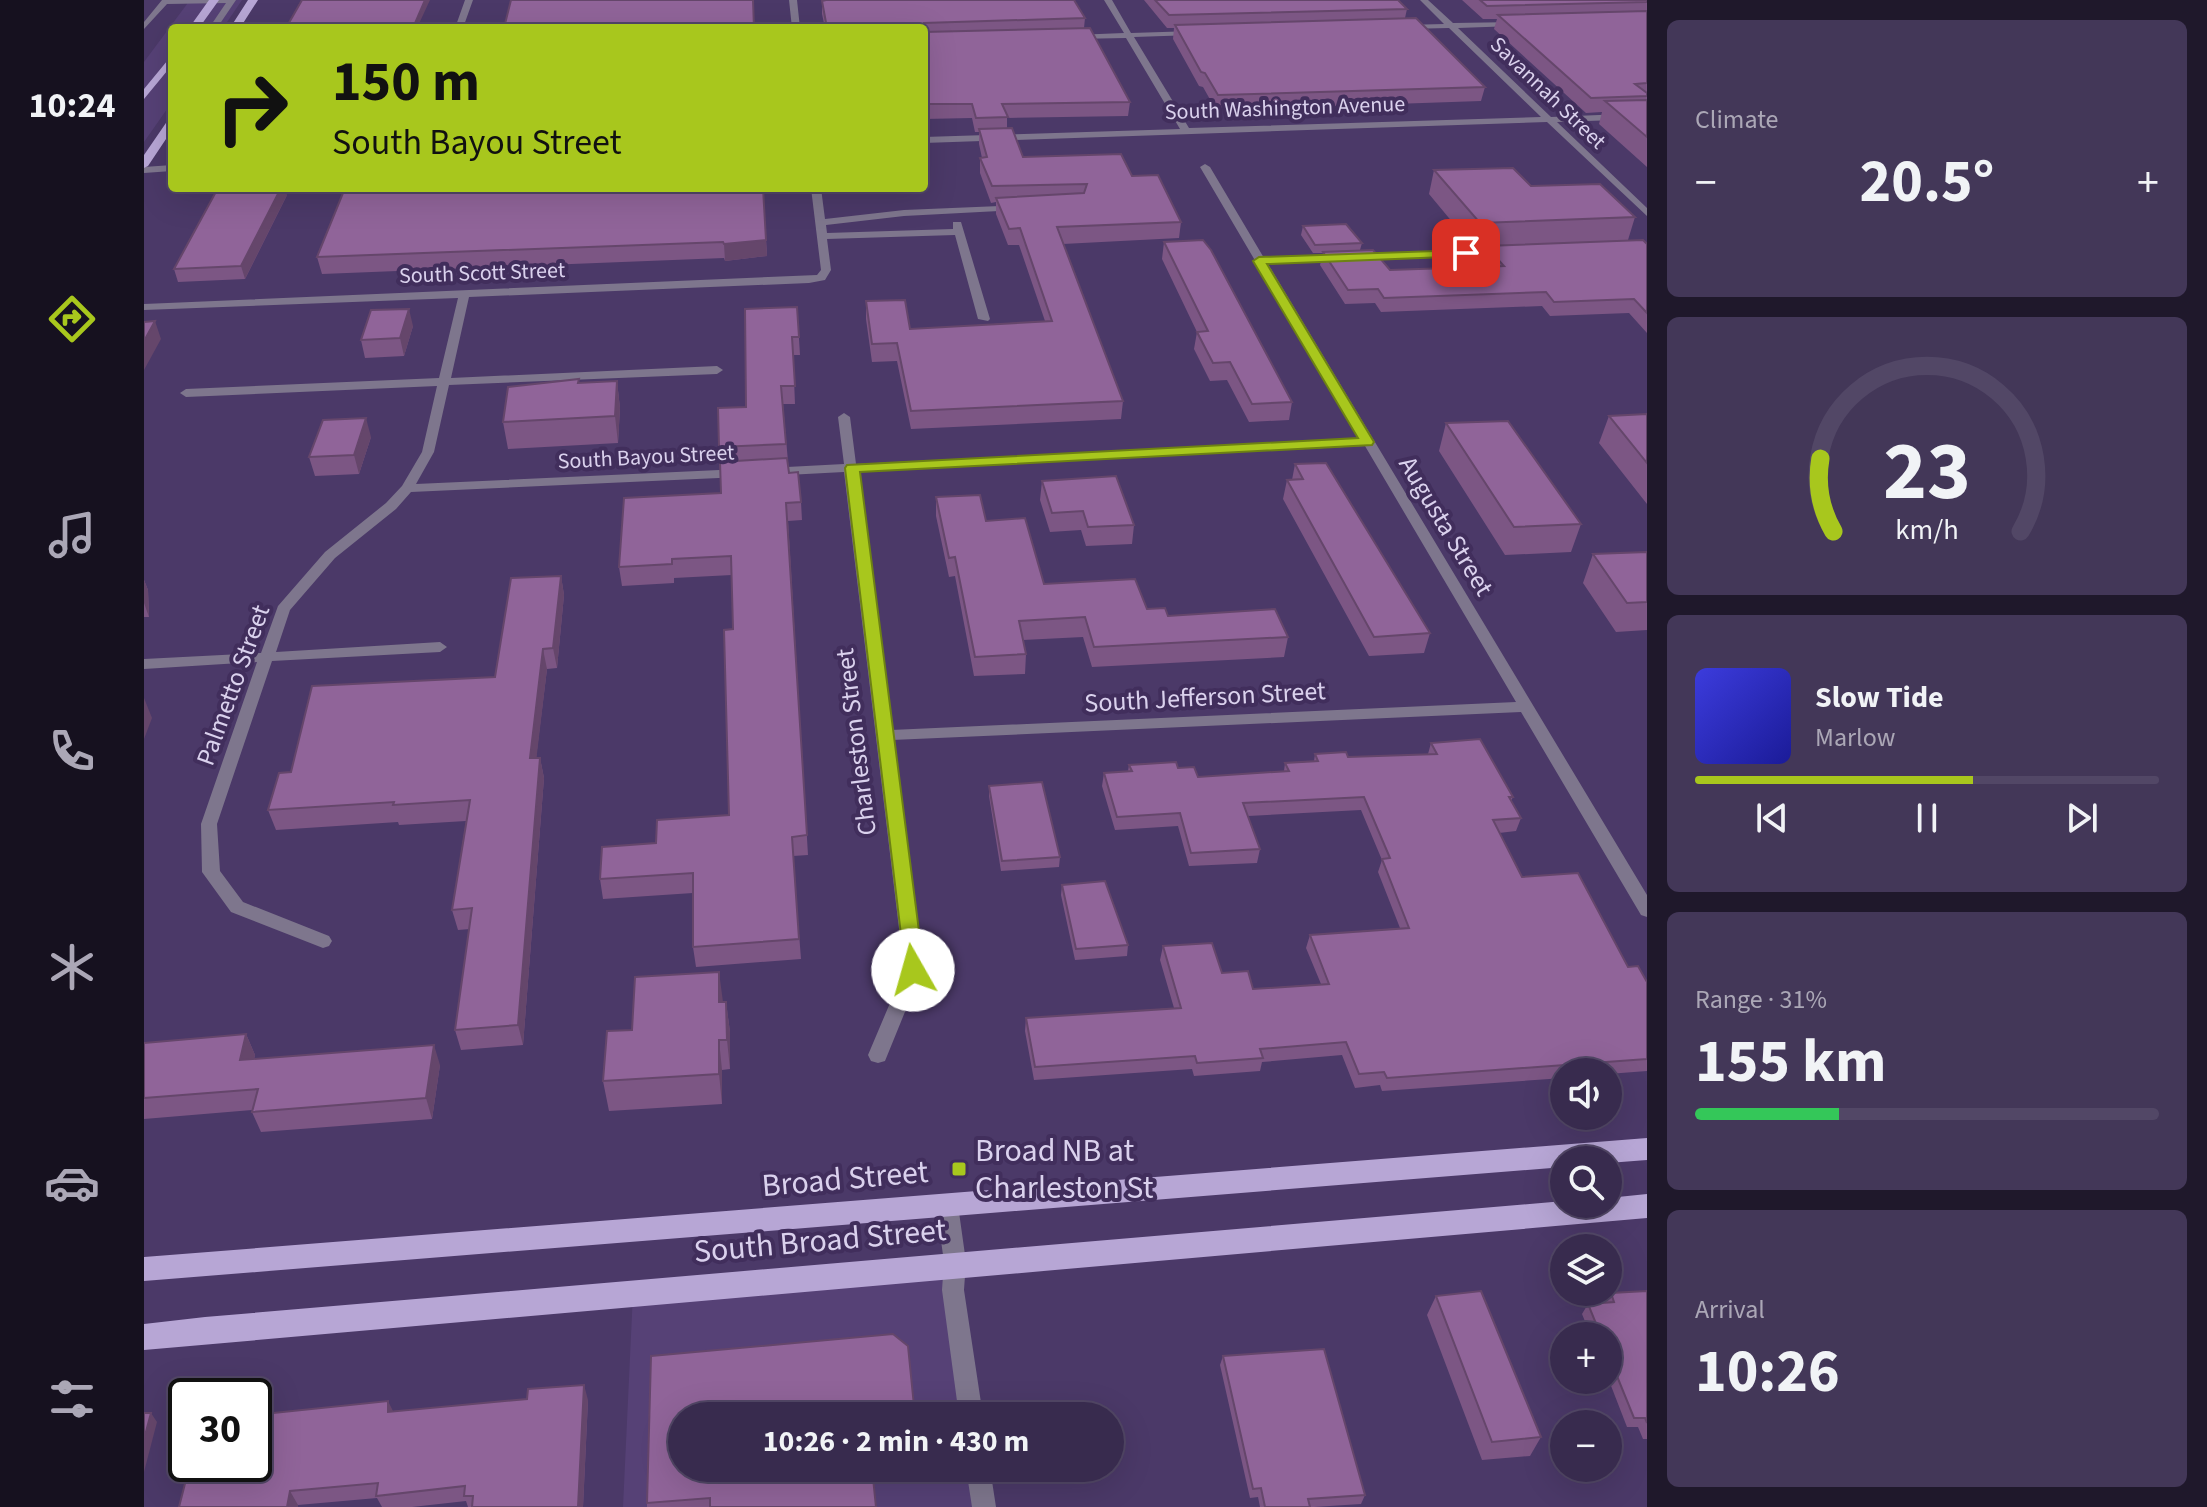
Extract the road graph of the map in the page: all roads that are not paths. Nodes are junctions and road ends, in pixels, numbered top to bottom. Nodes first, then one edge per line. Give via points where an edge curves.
1 (231, 0) edge
2 (253, 0) edge
3 (469, 0) edge
4 (793, 0) edge
5 (1108, 0) edge
6 (1424, 0) edge
7 (165, 1) edge
8 (214, 1) edge
9 (1528, 23) edge
10 (197, 24) edge
11 (216, 24) edge
12 (238, 24) edge
13 (460, 24) edge
14 (796, 24) edge
15 (1452, 26) junction
16 (144, 27) edge
17 (1400, 27) edge
18 (1209, 33) edge
19 (1128, 35) junction
20 (1063, 37) edge
21 (168, 63) edge
22 (144, 96) edge
23 (1647, 116) edge
24 (1549, 119) junction
25 (168, 128) edge
26 (1186, 131) junction
27 (928, 140) edge
28 (144, 167) edge
29 (1205, 167) dead end
30 (168, 168) edge
31 (816, 192) edge
32 (1033, 206) edge
33 (954, 210) junction
34 (1647, 213) edge
35 (820, 223) junction
36 (959, 232) junction
37 (822, 236) junction
38 (1521, 251) edge
39 (1259, 261) junction
40 (464, 293) junction
41 (144, 307) edge
42 (984, 319) dead end
43 (717, 370) dead end
44 (444, 382) junction
45 (186, 393) dead end
46 (844, 417) dead end
47 (1367, 442) junction
48 (852, 468) junction
49 (407, 488) junction
50 (440, 647) dead end
51 (266, 656) junction
52 (144, 664) edge
53 (1526, 707) junction
54 (886, 735) junction
55 (1647, 910) edge
56 (323, 941) dead end
57 (878, 1055) dead end
58 (1647, 1149) edge
59 (947, 1205) junction
60 (1647, 1206) edge
61 (955, 1262) junction
62 (144, 1269) edge
63 (144, 1337) edge
64 (969, 1402) edge
65 (980, 1482) edge
66 (984, 1507) edge

1 - 8 street
1 - 11 street
2 - 12 main road
3 - 13 street
4 - 14 street
5 - 19 street
6 - 15 street, Savannah Street
7 - 8 street
7 - 16 street
8 - 10 main road
9 - 15 street
15 - 17 street
15 - 24 street, Savannah Street
18 - 19 street
19 - 20 street
19 - 26 street
21 - 22 main road
23 - 24 street, South Washington Avenue
24 - 26 street, South Washington Avenue
24 - 34 street, Savannah Street
25 - 28 main road
26 - 27 street, South Washington Avenue
28 - 30 street
29 - 39 street, Augusta Street
31 - 35 street
32 - 33 street
33 - 35 street
33 - 36 street
35 - 37 street
36 - 37 street
36 - 42 street
37 - 40 street, South Scott Street via 826,270 821,278
38 - 39 street
39 - 47 street, Augusta Street
40 - 41 street, South Scott Street
40 - 44 street, Palmetto Street
43 - 44 street
44 - 45 street
44 - 49 street, Palmetto Street via 428,452
46 - 48 street, Charleston Street
47 - 48 street, South Bayou Street
47 - 53 street, Augusta Street
48 - 49 street, South Bayou Street
48 - 54 street, Charleston Street
49 - 51 street, Palmetto Street via 330,555 283,609
50 - 51 street
51 - 52 street
51 - 56 street, Palmetto Street via 209,824 211,872 237,907
53 - 54 street, South Jefferson Street
53 - 55 street, Augusta Street
54 - 57 street, Charleston Street via 913,970
58 - 59 main road, Broad Street
59 - 61 street
59 - 62 main road, Broad Street
60 - 61 main road, South Broad Street
61 - 63 main road, South Broad Street
61 - 64 street via 953,1290
65 - 66 street

